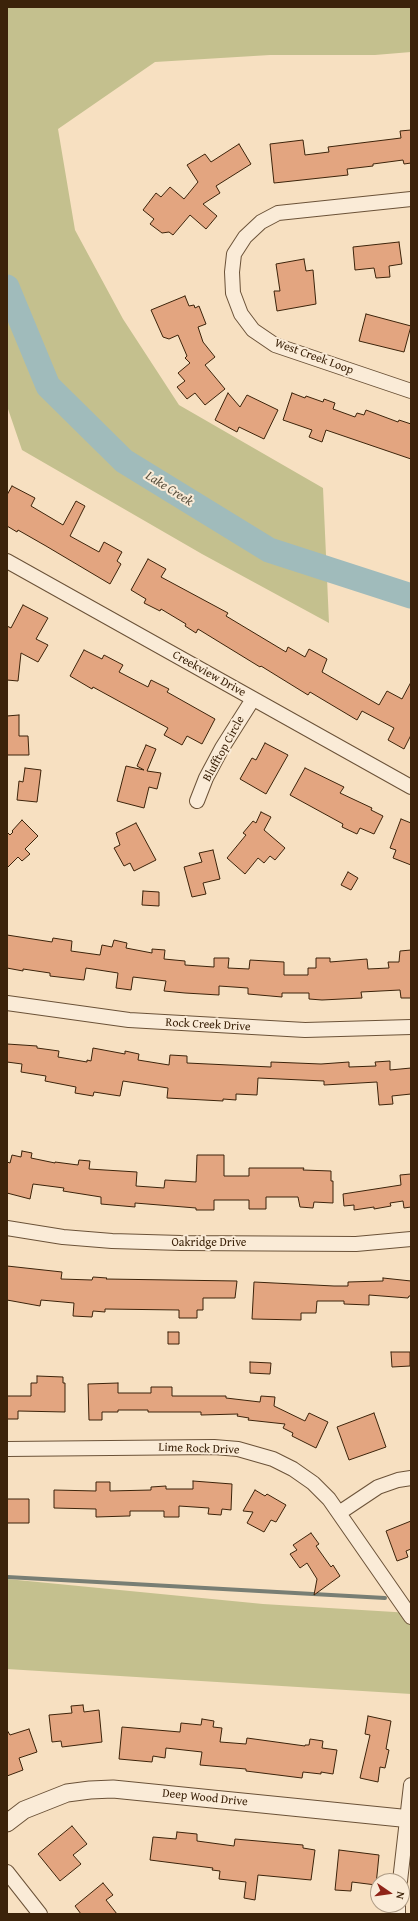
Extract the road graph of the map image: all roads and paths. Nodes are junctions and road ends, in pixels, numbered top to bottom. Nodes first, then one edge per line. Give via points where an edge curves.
1 (411, 199) edge
2 (411, 391) edge
3 (7, 561) edge
4 (253, 698) junction
5 (411, 787) edge
6 (197, 801) dead end
7 (7, 1003) edge
8 (411, 1027) edge
9 (7, 1228) edge
10 (411, 1240) edge
11 (7, 1449) edge
12 (411, 1478) edge
13 (339, 1513) junction
14 (411, 1617) edge
15 (411, 1784) edge
16 (409, 1818) edge
17 (7, 1823) edge
18 (7, 1872) edge
19 (401, 1873) edge
20 (40, 1914) edge

1 - 2 street, West Creek Loop via 278,213 261,222 245,237 234,254 232,272 233,293 241,314 254,330 275,344
3 - 4 street, Creekview Drive
4 - 5 street, Creekview Drive
4 - 6 street, Blufftop Circle via 222,748
7 - 8 street, Rock Creek Drive via 129,1020 305,1030
9 - 10 street, Oakridge Drive via 63,1237 174,1243 356,1244
11 - 13 street, Lime Rock Drive via 238,1448 261,1454 293,1469 313,1483
12 - 13 street via 378,1487
13 - 14 street, Lime Rock Drive
15 - 16 street
16 - 17 street, Deep Wood Drive via 113,1789 90,1790 60,1796 24,1810
16 - 19 street
18 - 20 street

